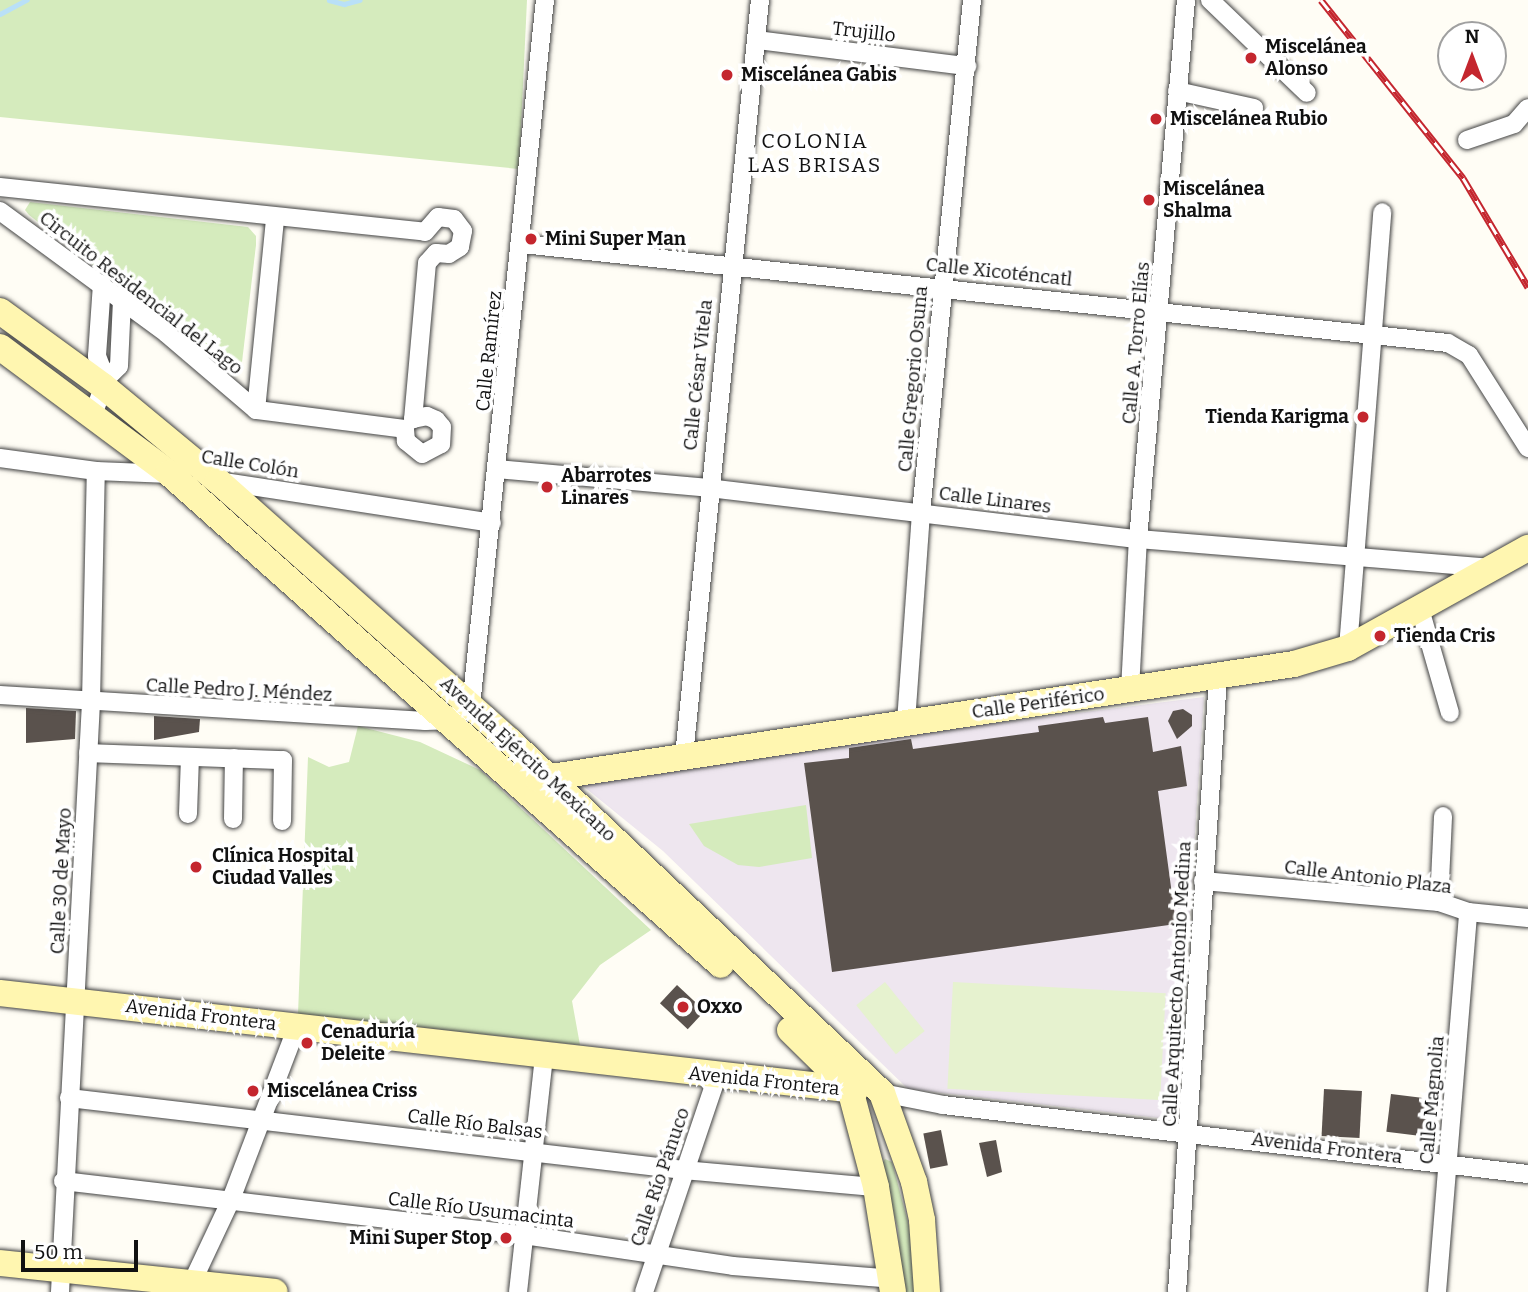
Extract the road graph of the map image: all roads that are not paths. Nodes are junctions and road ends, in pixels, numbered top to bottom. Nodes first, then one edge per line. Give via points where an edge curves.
1 (545, 0) edge
2 (760, 0) edge
3 (972, 0) edge
4 (1186, 0) edge
5 (1210, 0) edge
6 (757, 40) junction
7 (967, 66) junction
8 (1177, 91) junction
9 (1307, 93) dead end
10 (1254, 108) dead end
11 (1528, 108) edge
12 (1467, 140) dead end
13 (0, 187) edge
14 (0, 211) edge
15 (1382, 212) dead end
16 (275, 218) junction
17 (522, 244) junction
18 (730, 268) junction
19 (102, 284) junction
20 (942, 286) junction
21 (122, 300) junction
22 (1161, 310) junction
23 (0, 311) edge
24 (1371, 334) junction
25 (0, 347) edge
26 (104, 382) junction
27 (256, 410) junction
28 (93, 415) junction
29 (1528, 448) edge
30 (0, 458) edge
31 (497, 469) junction
32 (96, 471) junction
33 (169, 474) junction
34 (218, 481) junction
35 (708, 488) junction
36 (921, 513) junction
37 (492, 523) junction
38 (1138, 538) junction
39 (1528, 548) edge
40 (1353, 558) junction
41 (1489, 568) junction
42 (1420, 609) junction
43 (1348, 648) junction
44 (1218, 678) junction
45 (1129, 690) junction
46 (0, 695) edge
47 (91, 702) junction
48 (471, 706) junction
49 (1450, 713) dead end
50 (449, 720) junction
51 (906, 722) junction
52 (88, 753) junction
53 (684, 756) junction
54 (190, 757) junction
55 (234, 758) junction
56 (548, 776) junction
57 (522, 783) junction
58 (188, 814) dead end
59 (1444, 816) dead end
60 (233, 819) dead end
61 (282, 821) dead end
62 (1203, 881) junction
63 (1439, 902) junction
64 (1468, 912) junction
65 (1528, 918) edge
66 (0, 993) edge
67 (76, 1000) junction
68 (297, 1027) junction
69 (544, 1057) junction
70 (717, 1076) junction
71 (850, 1089) junction
72 (882, 1093) junction
73 (69, 1098) junction
74 (264, 1119) junction
75 (1190, 1131) junction
76 (532, 1153) junction
77 (1448, 1164) junction
78 (684, 1170) junction
79 (1528, 1174) edge
80 (64, 1181) junction
81 (876, 1187) junction
82 (230, 1202) junction
83 (524, 1234) junction
84 (657, 1254) junction
85 (0, 1263) edge
86 (61, 1281) edge
87 (893, 1285) edge
88 (191, 1288) edge
89 (274, 1292) edge
90 (518, 1292) edge
91 (644, 1292) edge
92 (927, 1292) edge
93 (1177, 1292) edge
94 (1437, 1292) edge

1 - 17 street, Calle Ramírez
2 - 6 street, Calle César Vitela
3 - 7 street, Calle Gregorio Osuna
4 - 8 street, Calle A. Torro Elías
5 - 9 street
6 - 7 street, Trujillo
6 - 18 street, Calle César Vitela
7 - 20 street, Calle Gregorio Osuna
8 - 10 street
8 - 22 street, Calle A. Torro Elías
11 - 12 street via 1514,124
13 - 16 street, Circuito Residencial del Lago
14 - 19 street, Circuito Residencial del Lago
15 - 24 street
16 - 27 street, Circuito Residencial del Lago
16 - 27 street, Circuito Residencial del Lago via 425,232 438,217 446,216 460,224 464,239 460,247 449,254 436,253 427,263 413,419 426,416 436,420 444,436 437,450 422,454 406,441 405,429
17 - 18 street, Calle Xicoténcatl
17 - 31 street, Calle Ramírez
18 - 20 street, Calle Xicoténcatl
18 - 35 street, Calle César Vitela
19 - 21 street, Circuito Residencial del Lago
19 - 26 street via 97,356
20 - 22 street, Calle Xicoténcatl
20 - 36 street, Calle Gregorio Osuna
21 - 26 street via 119,366
21 - 27 street, Circuito Residencial del Lago
22 - 24 street, Calle Xicoténcatl
22 - 38 street, Calle A. Torro Elías
23 - 26 main road, Avenida Ejército Mexicano
24 - 29 street, Calle Xicoténcatl via 1448,344 1469,355
24 - 40 street
25 - 28 main road, Avenida Ejército Mexicano
26 - 28 street
26 - 34 main road, Avenida Ejército Mexicano
28 - 33 main road, Avenida Ejército Mexicano
30 - 32 street, Calle Colón
31 - 35 street, Calle Linares
31 - 37 street, Calle Ramírez
32 - 33 street, Calle Colón
32 - 47 street, Calle 30 de Mayo
33 - 34 street, Calle Colón
33 - 50 main road, Avenida Ejército Mexicano
34 - 37 street, Calle Colón
34 - 48 main road, Avenida Ejército Mexicano
35 - 36 street, Calle Linares
35 - 53 street, Calle César Vitela
36 - 38 street, Calle Linares
36 - 51 street, Calle Gregorio Osuna
37 - 48 street, Calle Ramírez
38 - 40 street, Calle Linares
38 - 45 street, Calle A. Torro Elías
39 - 41 main road, Calle Periférico
40 - 41 street, Calle Linares
40 - 43 street
41 - 42 main road, Calle Periférico
42 - 43 main road, Calle Periférico
42 - 49 street
43 - 44 main road, Calle Periférico
44 - 45 main road, Calle Periférico
44 - 62 street, Calle Arquitecto Antonio Medina
45 - 51 main road, Calle Periférico
46 - 47 street, Calle Pedro J. Méndez
47 - 50 street, Calle Pedro J. Méndez
47 - 52 street, Calle 30 de Mayo
48 - 50 street
48 - 56 main road, Avenida Ejército Mexicano
50 - 57 main road, Avenida Ejército Mexicano
51 - 53 main road, Calle Periférico
52 - 54 street
52 - 67 street, Calle 30 de Mayo
53 - 56 main road, Calle Periférico
54 - 55 street
54 - 58 street
55 - 60 street
55 - 61 street via 283,760
56 - 57 main road, Calle Periférico
56 - 72 main road, Avenida Ejército Mexicano
57 - 71 main road, Avenida Ejército Mexicano
59 - 63 street
62 - 63 street, Calle Antonio Plaza
62 - 75 street, Calle Arquitecto Antonio Medina
63 - 64 street, Calle Antonio Plaza
64 - 65 street, Calle Antonio Plaza
64 - 77 street, Calle Magnolia
66 - 67 main road, Avenida Frontera
67 - 68 main road, Avenida Frontera
67 - 73 street, Calle 30 de Mayo
68 - 69 main road, Avenida Frontera
68 - 74 street
69 - 70 main road, Avenida Frontera
69 - 76 street
70 - 71 main road, Avenida Frontera
70 - 78 street, Calle Río Pánuco
71 - 72 main road, Avenida Frontera
71 - 81 main road
72 - 75 street, Avenida Frontera
72 - 92 main road, Avenida Ejército Mexicano via 914,1182
73 - 74 street, Calle Río Balsas
73 - 80 street, Calle 30 de Mayo
74 - 76 street, Calle Río Balsas
74 - 82 street
75 - 77 street, Avenida Frontera
75 - 93 street, Calle Arquitecto Antonio Medina
76 - 78 street, Calle Río Balsas
76 - 83 street
77 - 79 street, Avenida Frontera
77 - 94 street, Calle Magnolia
78 - 81 street, Calle Río Balsas
78 - 84 street, Calle Río Pánuco
80 - 82 street, Calle Río Usumacinta
80 - 86 street, Calle 30 de Mayo
81 - 87 main road
82 - 83 street, Calle Río Usumacinta
82 - 88 street
83 - 84 street, Calle Río Usumacinta
83 - 90 street
84 - 87 street, Calle Río Usumacinta
84 - 91 street, Calle Río Pánuco
85 - 86 main road
86 - 88 main road
88 - 89 main road

